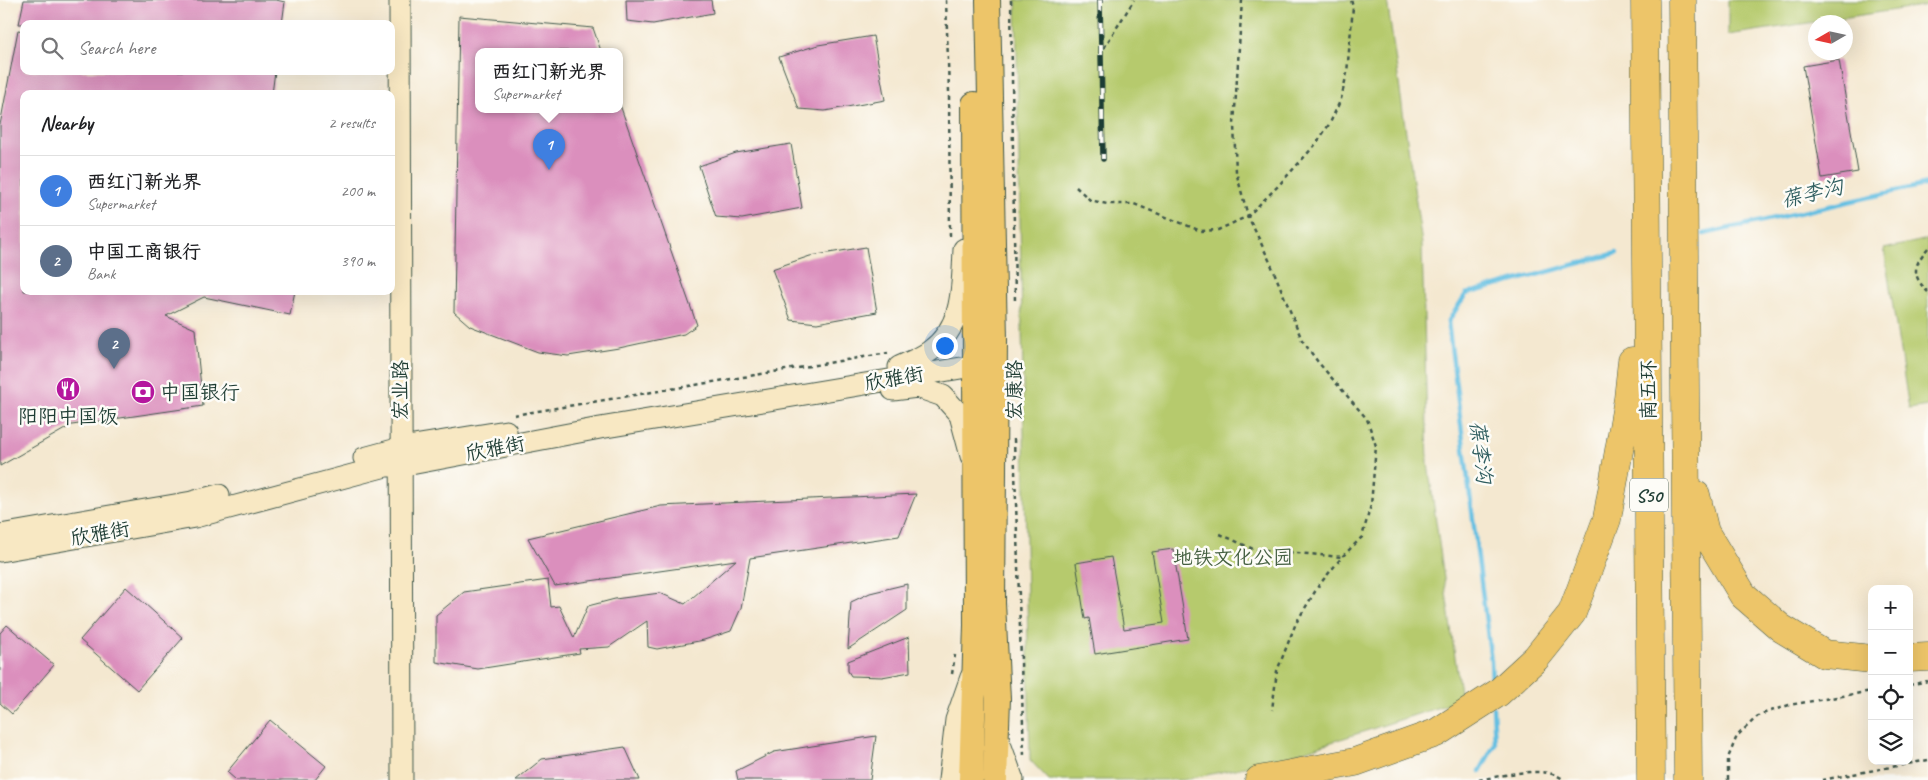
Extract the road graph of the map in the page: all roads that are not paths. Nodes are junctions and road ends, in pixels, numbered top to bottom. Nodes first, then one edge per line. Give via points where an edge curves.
1 (386, 0) edge
2 (400, 0) edge
3 (971, 0) edge
4 (988, 0) edge
5 (1645, 0) edge
6 (1682, 0) edge
7 (386, 20) edge
8 (386, 75) edge
9 (386, 90) edge
10 (974, 160) junction
11 (1646, 210) junction
12 (387, 295) edge
13 (894, 360) junction
14 (984, 360) junction
15 (803, 393) junction
16 (1686, 450) junction
17 (393, 458) junction
18 (976, 470) junction
19 (0, 536) edge
20 (0, 551) edge
21 (1913, 658) edge
22 (1928, 658) edge
23 (1868, 659) edge
24 (975, 666) junction
25 (997, 735) junction
26 (391, 780) edge
27 (402, 780) edge
28 (949, 780) edge
29 (971, 780) edge
30 (995, 780) edge
31 (1013, 780) edge
32 (1258, 780) edge
33 (1651, 780) edge
34 (1688, 780) edge

1 - 7 main road
2 - 17 main road, 宏业路
3 - 10 main road, 宏康路
4 - 14 main road, 宏康路
5 - 11 highway, 南五环 / S50
6 - 16 highway, 南五环 / S50
8 - 9 main road
10 - 13 main road via 957,319 948,334 930,352
10 - 14 main road, 宏康路 via 976,340
11 - 32 highway via 1628,399 1607,518 1572,613 1536,658 1498,693 1436,733 1355,762
11 - 33 highway, 南五环 / S50
12 - 17 main road, 宏业路
13 - 14 main road, 欣雅街
13 - 17 main road, 欣雅街
14 - 15 main road, 欣雅街
14 - 18 main road, 宏康路
14 - 25 main road, 宏康路
15 - 17 main road, 欣雅街
15 - 18 main road via 856,395 917,387 943,396 960,415
16 - 23 highway via 1705,532 1743,595 1781,628 1824,654
16 - 34 highway, 南五环 / S50
17 - 19 main road, 欣雅街 via 192,502
17 - 20 main road, 欣雅街 via 195,517
17 - 26 main road, 宏业路
17 - 27 main road, 宏业路
18 - 24 main road, 宏康路
21 - 22 highway
24 - 28 main road via 956,720
24 - 29 main road, 宏康路
25 - 30 main road, 宏康路
25 - 31 main road

